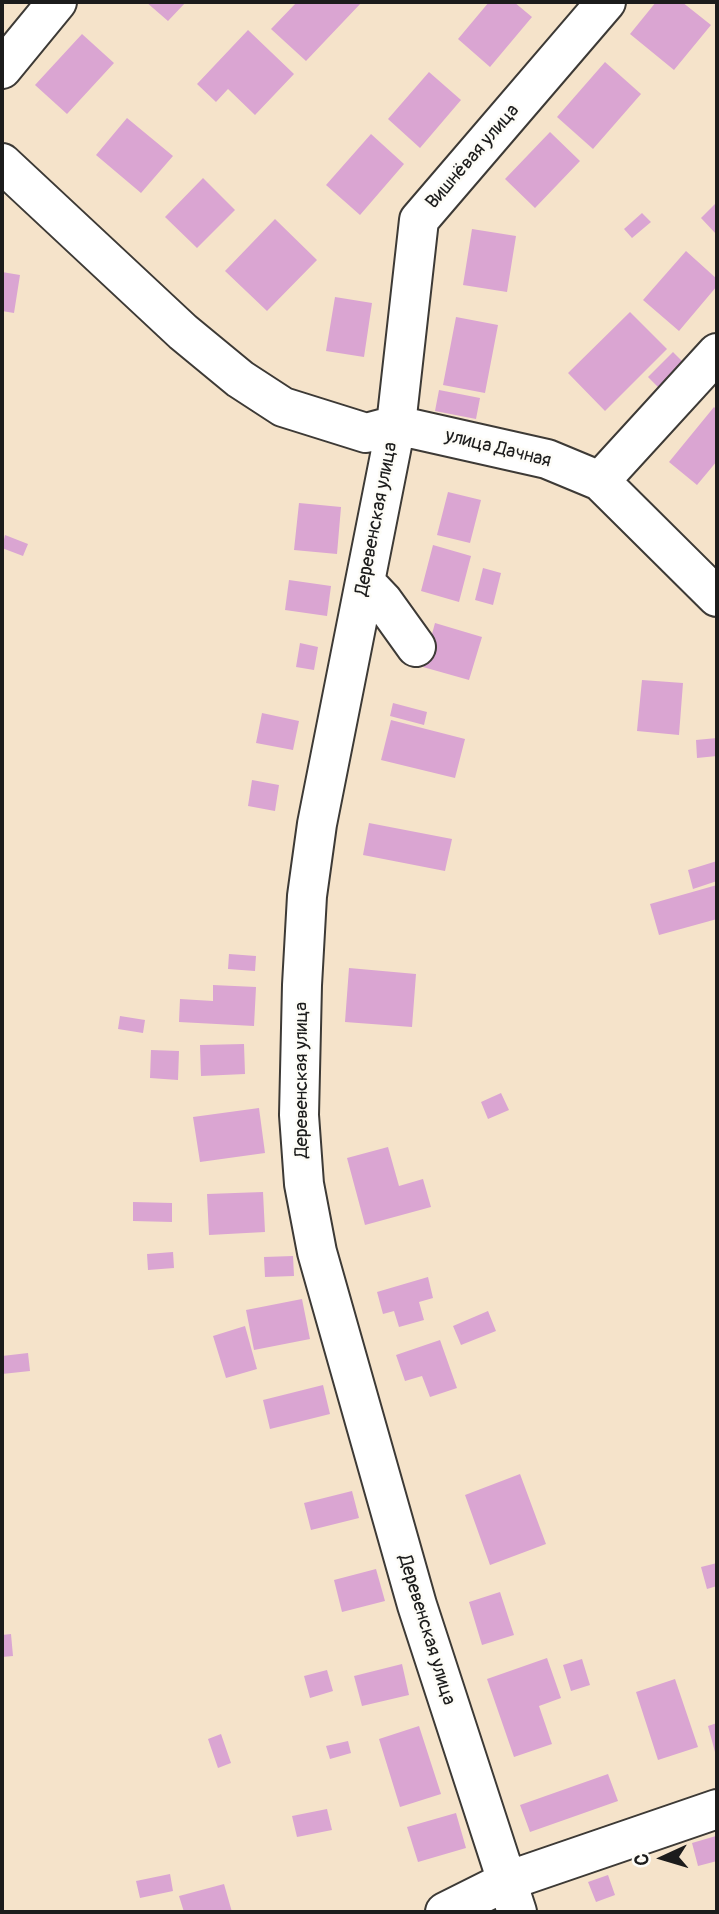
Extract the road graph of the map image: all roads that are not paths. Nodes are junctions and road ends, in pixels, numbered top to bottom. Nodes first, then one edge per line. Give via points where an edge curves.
1 (57, 2) edge
2 (606, 2) edge
3 (2, 69) edge
4 (2, 163) edge
5 (717, 353) edge
6 (717, 388) edge
7 (679, 395) junction
8 (396, 425) junction
9 (600, 481) junction
10 (365, 582) junction
11 (717, 597) edge
12 (416, 647) dead end
13 (717, 1809) edge
14 (512, 1897) edge
15 (445, 1912) edge

1 - 3 street
2 - 8 street, Вишнёвая улица via 419,220
4 - 8 street via 183,332 282,407 366,433
5 - 7 street
6 - 7 street
7 - 9 street
8 - 9 street, улица Дачная via 547,459
8 - 10 street, Деревенская улица
9 - 11 street, улица Дачная
10 - 12 street
10 - 14 street, Деревенская улица via 307,896 299,1115 304,1184 332,1311 416,1605
13 - 14 street
14 - 15 street

